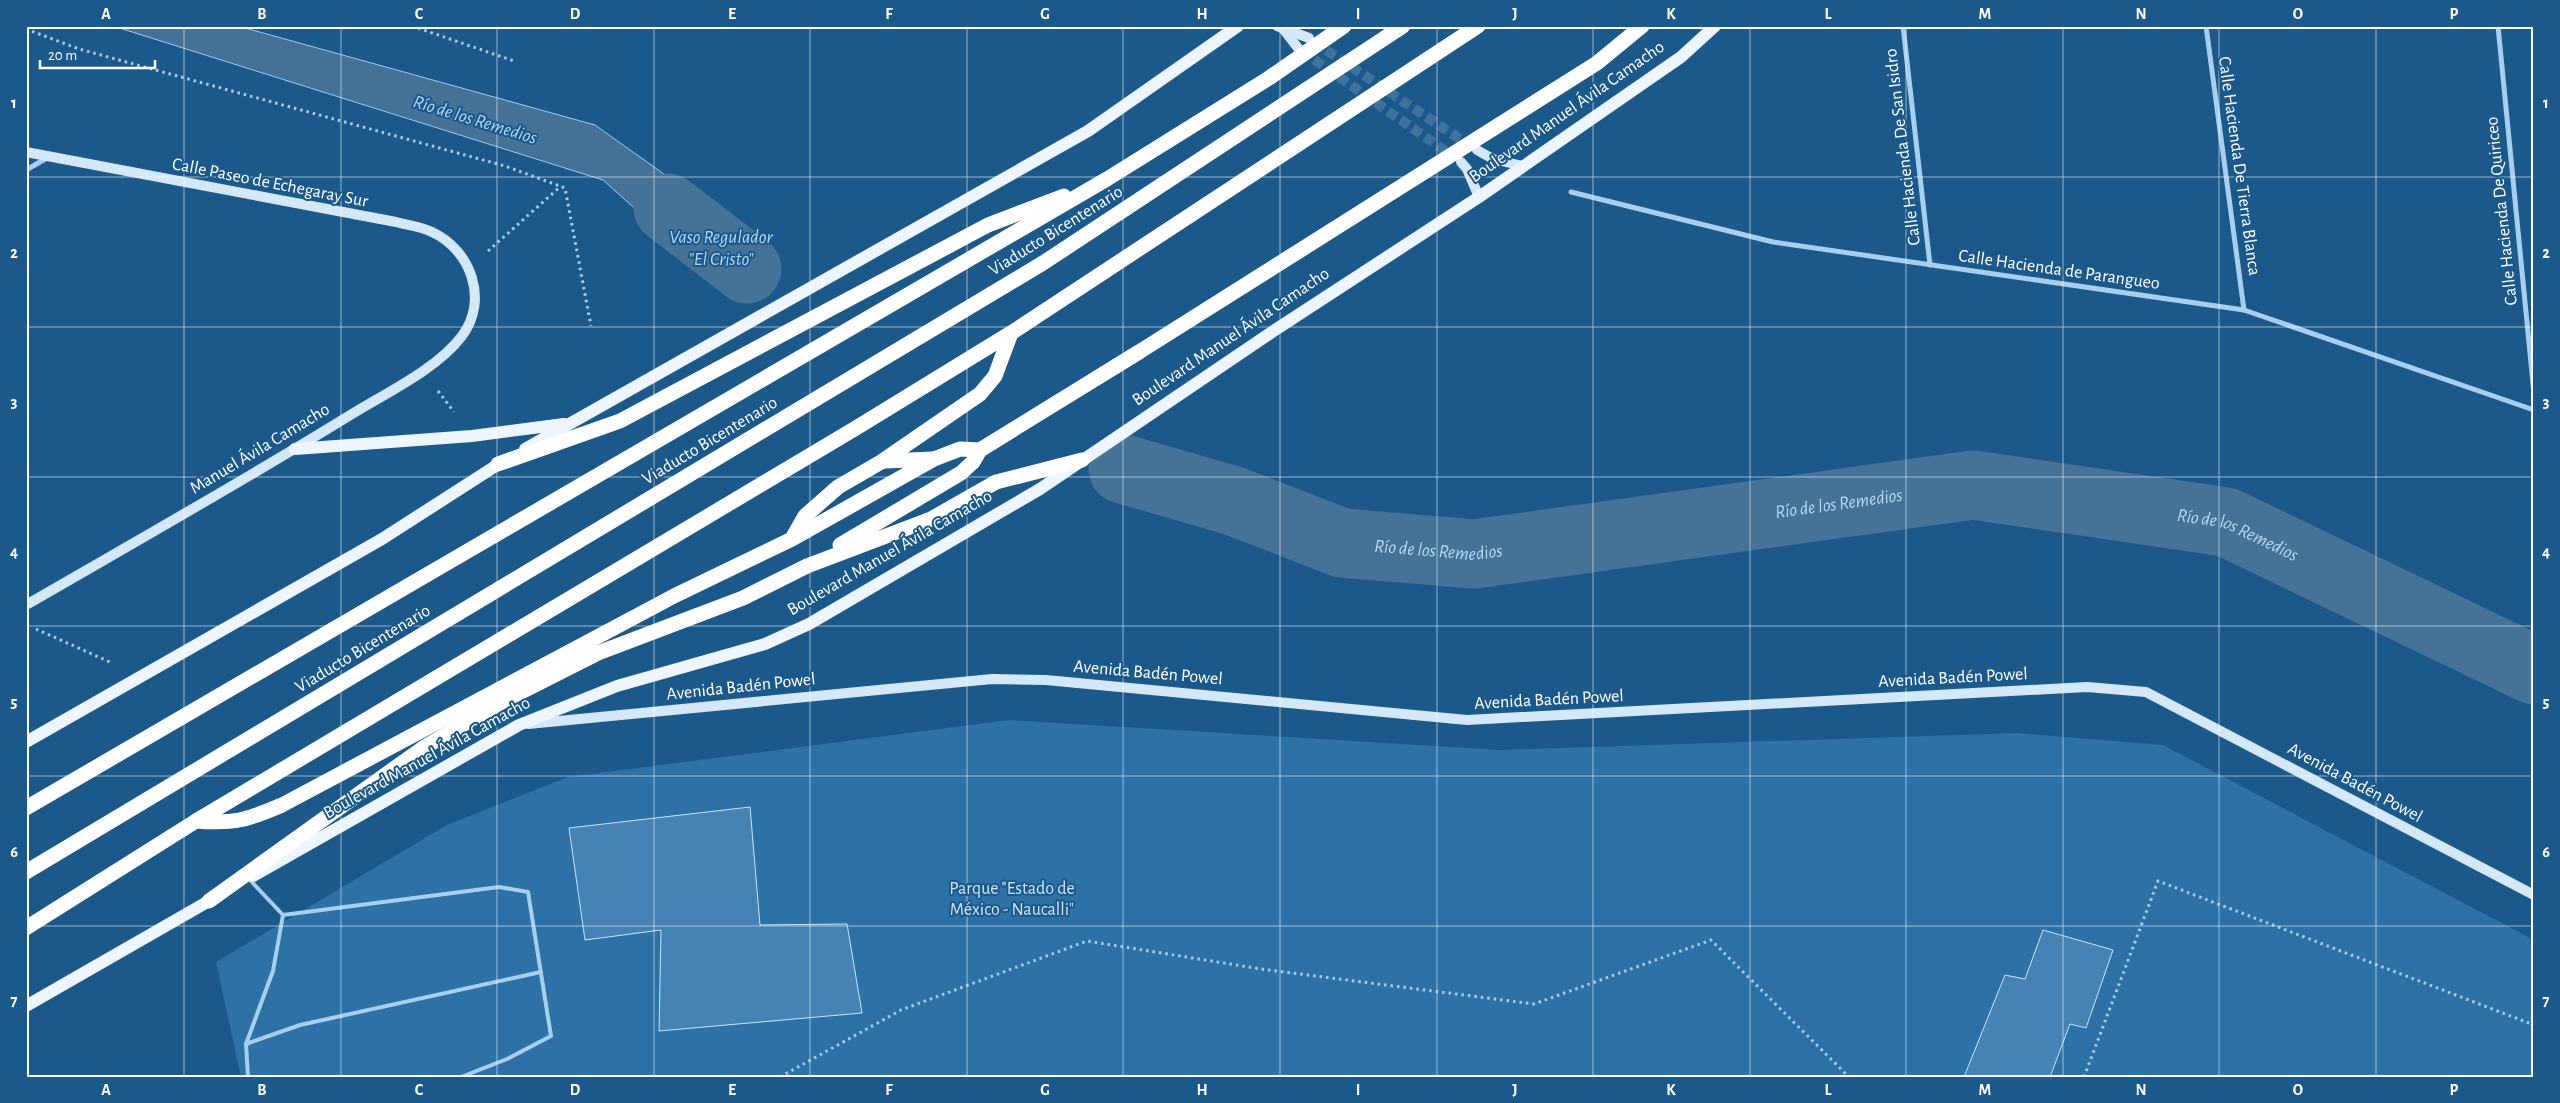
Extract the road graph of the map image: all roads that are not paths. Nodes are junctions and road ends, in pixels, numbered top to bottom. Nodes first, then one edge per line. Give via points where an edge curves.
1 (1238, 26) edge
2 (1344, 26) edge
3 (1403, 26) edge
4 (1478, 26) edge
5 (1642, 26) edge
6 (1715, 26) edge
7 (1902, 26) edge
8 (2206, 26) edge
9 (2498, 26) edge
10 (1281, 28) edge
11 (1308, 38) tunnel mouth
12 (1298, 48) tunnel mouth
13 (1477, 150) tunnel mouth
14 (26, 152) edge
15 (47, 158) junction
16 (1461, 162) tunnel mouth
17 (1523, 166) junction
18 (26, 170) edge
19 (1107, 179) junction
20 (1571, 192) dead end
21 (1479, 197) junction
22 (1930, 266) junction
23 (476, 291) joint
24 (2244, 310) junction
25 (1011, 332) junction
26 (2534, 394) edge
27 (2534, 410) edge
28 (572, 424) junction
29 (296, 449) junction
30 (980, 450) junction
31 (934, 459) junction
32 (1082, 460) junction
33 (881, 462) junction
34 (498, 464) junction
35 (942, 484) junction
36 (930, 519) junction
37 (792, 538) junction
38 (807, 566) junction
39 (26, 605) edge
40 (519, 725) junction
41 (26, 742) edge
42 (26, 808) edge
43 (196, 820) junction
44 (26, 872) edge
45 (249, 879) junction
46 (2534, 895) edge
47 (209, 901) junction
48 (283, 915) junction
49 (26, 928) edge
50 (541, 972) junction
51 (26, 1006) edge
52 (246, 1044) junction
53 (248, 1077) edge
54 (461, 1077) edge

1 - 28 main road via 1088,132
2 - 19 highway via 1269,78
3 - 44 highway, Viaducto Bicentenario, bridge via 1043,263
4 - 25 highway
5 - 30 highway, bridge via 1597,63
6 - 17 main road, Boulevard Manuel Ávila Camacho via 1681,57
7 - 22 street, Calle Hacienda De San Isidro
8 - 24 street, Calle Hacienda De Tierra Blanca
9 - 26 street, Calle Hacienda De Quiriceo
10 - 11 main road
10 - 12 main road
13 - 17 main road
14 - 15 main road, Calle Paseo de Echegaray Sur
15 - 18 street
15 - 23 main road, Calle Paseo de Echegaray Sur via 432,231 455,246 469,268
16 - 21 main road
17 - 21 main road, Boulevard Manuel Ávila Camacho
19 - 34 highway via 988,225 620,421
19 - 42 highway
20 - 22 street, Calle Hacienda de Parangueo via 1773,242
21 - 32 main road, Boulevard Manuel Ávila Camacho
22 - 24 street, Calle Hacienda de Parangueo
23 - 29 main road, Manuel Ávila Camacho via 474,314 462,336 422,371
24 - 27 street, Calle Hacienda de Parangueo
25 - 33 highway via 995,376 980,394
25 - 43 highway via 856,428
28 - 29 main road via 472,436
28 - 34 main road
29 - 39 main road, Manuel Ávila Camacho
30 - 31 highway via 960,449
30 - 35 highway via 962,472
31 - 33 highway
31 - 37 highway
32 - 36 highway via 996,482
32 - 40 main road, Boulevard Manuel Ávila Camacho via 1040,489 809,624 765,644 617,686
33 - 37 highway via 838,487 805,516
34 - 41 main road via 382,539
35 - 36 highway
35 - 38 highway
36 - 38 highway
37 - 43 highway via 674,596 282,805 249,819 226,824
38 - 47 highway via 743,598 598,653 505,700 423,748
40 - 45 main road, Boulevard Manuel Ávila Camacho
40 - 46 main road, Avenida Badén Powel via 992,679 1046,680 1467,720 2087,687 2146,692
43 - 49 highway
45 - 47 main road, Boulevard Manuel Ávila Camacho
45 - 48 lane
47 - 51 main road, Boulevard Manuel Ávila Camacho
48 - 50 lane via 499,887 528,892
48 - 52 lane via 273,971
50 - 52 lane via 300,1025
50 - 54 lane via 551,1036 507,1059
52 - 53 lane

